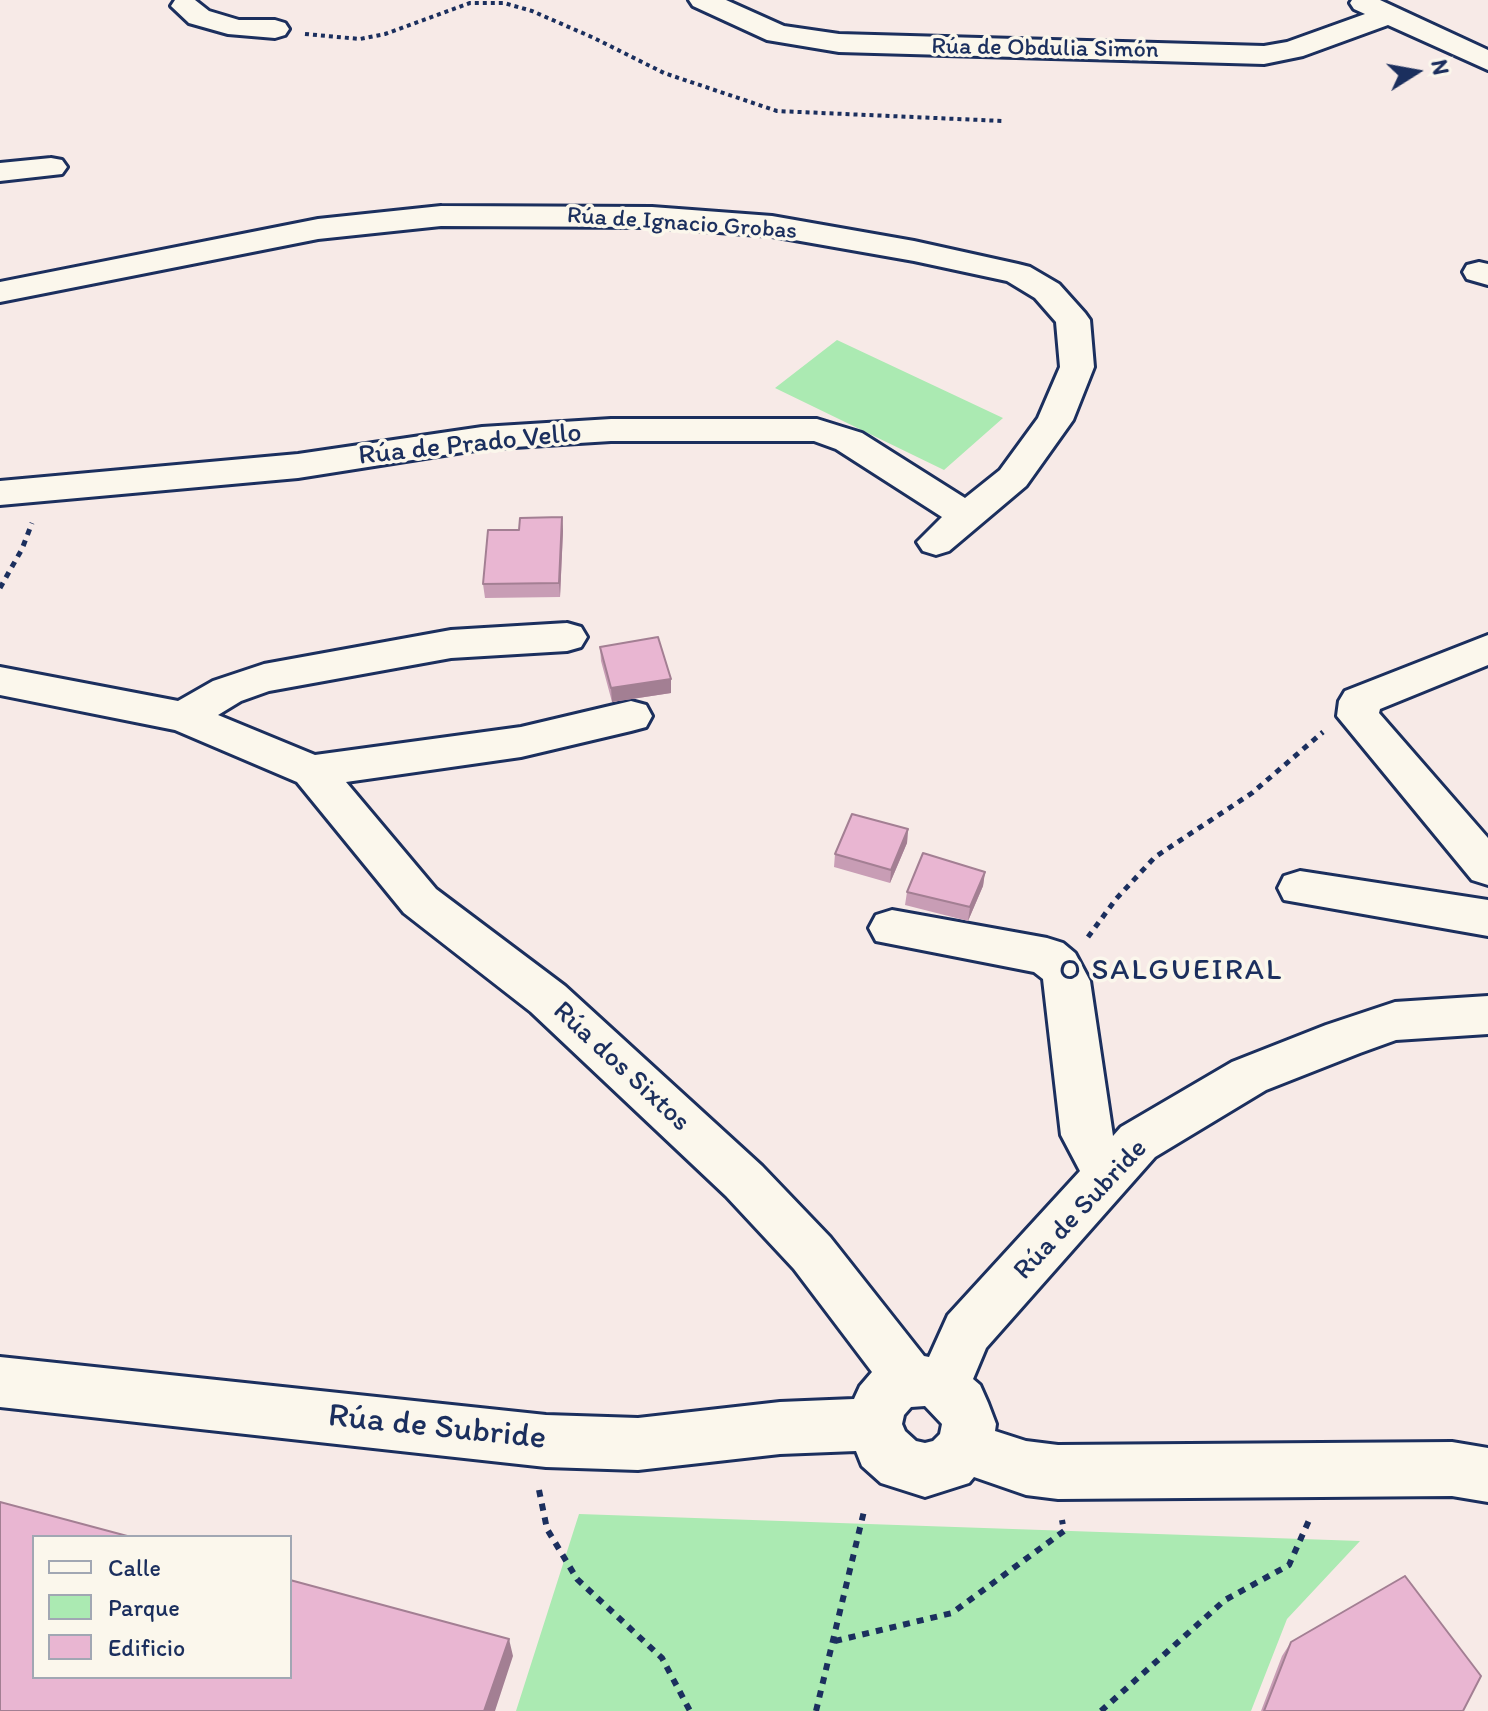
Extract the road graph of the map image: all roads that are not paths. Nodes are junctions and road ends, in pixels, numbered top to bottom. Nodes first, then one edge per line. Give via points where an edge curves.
1 (703, 0) edge
2 (180, 2) edge
3 (1367, 4) edge
4 (275, 29) road end
5 (1488, 61) edge
6 (51, 167) dead end
7 (0, 172) edge
8 (0, 292) edge
9 (0, 493) edge
10 (966, 516) junction
11 (936, 542) dead end
12 (567, 637) dead end
13 (1488, 649) edge
14 (0, 681) edge
15 (631, 716) dead end
16 (183, 717) junction
17 (312, 771) junction
18 (1488, 868) edge
19 (1300, 888) dead end
20 (1488, 918) edge
21 (892, 928) dead end
22 (1488, 1015) edge
23 (1109, 1175) junction
24 (0, 1382) edge
25 (927, 1384) junction
26 (875, 1424) junction
27 (965, 1447) junction
28 (1488, 1475) edge

1 - 3 street, Rúa de Obdulia Simón via 777,34 824,42 1264,55 1293,50
2 - 4 street via 199,17 238,28
3 - 5 street
6 - 7 street
8 - 10 street, Rúa de Ignacio Grobas via 318,229 441,216 652,217 772,226 988,266 1018,274 1047,291 1073,320 1077,367 1055,420 1013,478
9 - 10 street, Rúa de Prado Vello via 298,466 482,438 611,430 817,430 849,441
10 - 11 street, Rúa de Ignacio Grobas
12 - 16 street via 451,644 264,678 227,691
13 - 18 street via 1360,701 1358,716
14 - 16 street, Rúa dos Sixtos
15 - 17 street via 521,742
16 - 17 street, Rúa dos Sixtos
17 - 25 street, Rúa dos Sixtos via 420,901 548,999 744,1181
19 - 20 street
21 - 23 street via 1047,956 1059,966 1067,981 1086,1135
22 - 23 street, Rúa de Subride via 1395,1021 1249,1076 1138,1142
23 - 25 street, Rúa de Subride
24 - 26 street, Rúa de Subride via 546,1441 638,1444 780,1428
25 - 26 street via 892,1389 879,1404
25 - 27 street via 961,1403 969,1424
26 - 27 street via 882,1447 901,1464 925,1470 949,1464
27 - 28 street via 1026,1468 1058,1472 1452,1469

